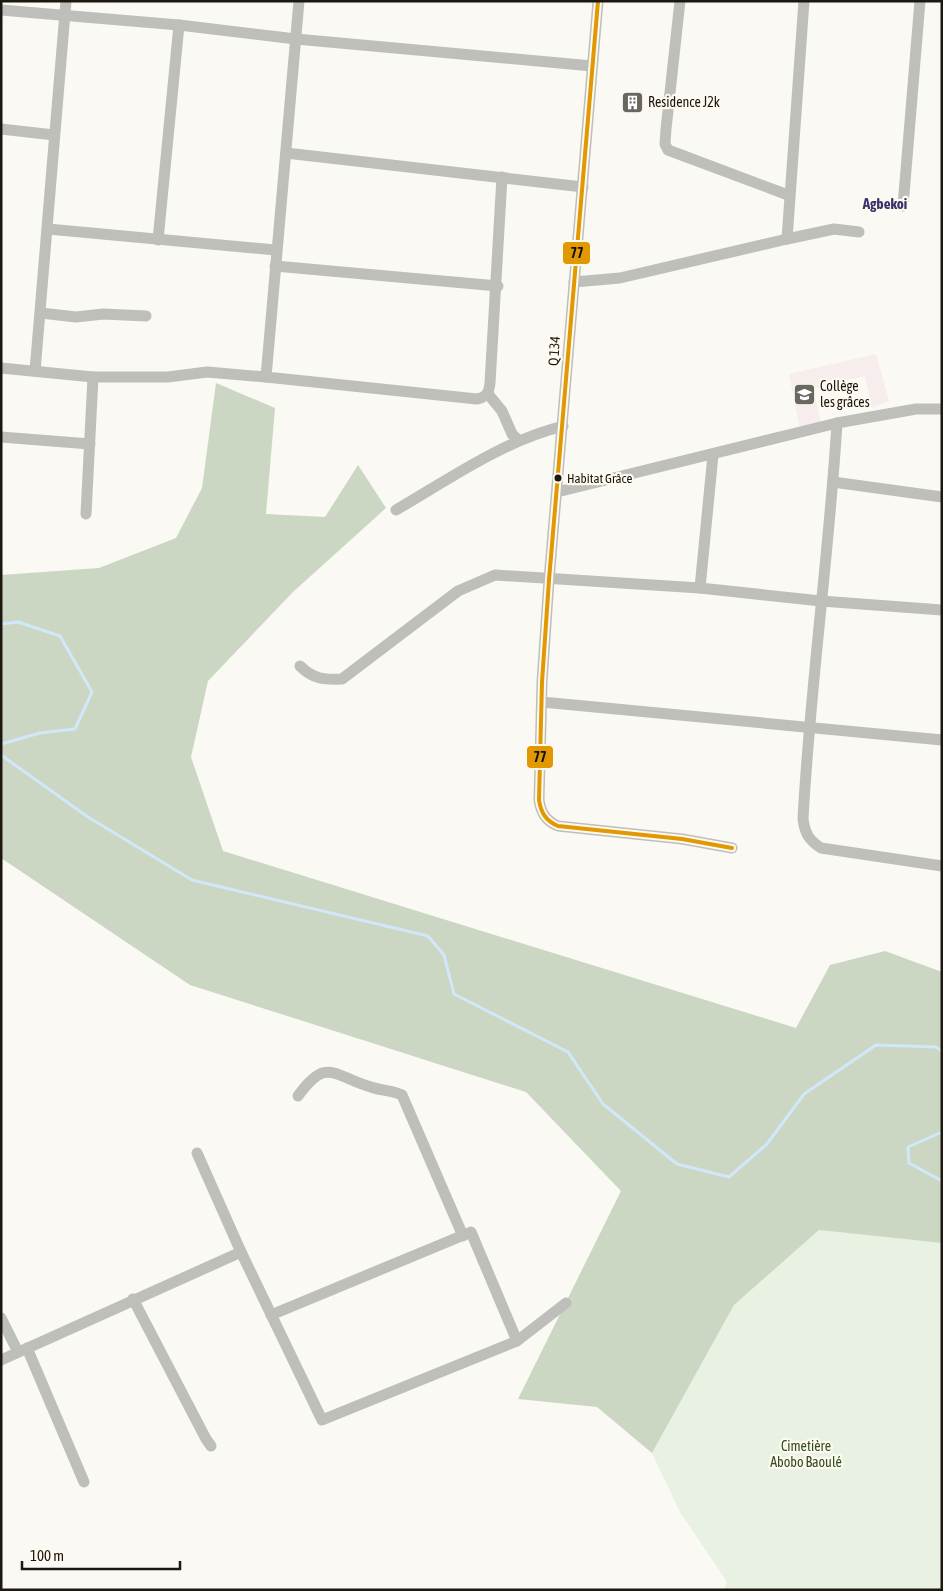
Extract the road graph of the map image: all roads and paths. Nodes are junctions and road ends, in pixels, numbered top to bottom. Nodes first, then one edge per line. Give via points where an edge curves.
1 (66, 1) edge
2 (299, 1) edge
3 (598, 1) edge
4 (680, 1) edge
5 (804, 1) edge
6 (920, 1) edge
7 (1, 10) edge
8 (65, 14) junction
9 (179, 25) junction
10 (296, 39) junction
11 (592, 66) junction
12 (1, 129) edge
13 (54, 135) junction
14 (286, 153) junction
15 (502, 177) junction
16 (583, 187) junction
17 (788, 195) junction
18 (903, 206) dead end
19 (48, 229) junction
20 (859, 232) dead end
21 (787, 239) junction
22 (158, 240) junction
23 (276, 250) junction
24 (275, 266) junction
25 (574, 282) junction
26 (498, 286) junction
27 (41, 312) junction
28 (146, 316) dead end
29 (1, 368) edge
30 (35, 371) junction
31 (93, 377) junction
32 (266, 377) junction
33 (488, 394) junction
34 (942, 409) edge
35 (837, 423) junction
36 (563, 426) junction
37 (1, 437) edge
38 (518, 440) junction
39 (90, 444) junction
40 (713, 455) junction
41 (833, 482) junction
42 (557, 492) junction
43 (942, 497) edge
44 (396, 510) dead end
45 (86, 514) dead end
46 (549, 580) junction
47 (700, 588) junction
48 (821, 601) junction
49 (942, 610) edge
50 (300, 666) dead end
51 (542, 702) junction
52 (808, 727) junction
53 (942, 740) edge
54 (732, 848) dead end
55 (942, 866) edge
56 (298, 1096) dead end
57 (197, 1153) dead end
58 (463, 1236) junction
59 (241, 1252) junction
60 (133, 1299) junction
61 (566, 1304) dead end
62 (271, 1314) junction
63 (1, 1318) edge
64 (517, 1341) junction
65 (22, 1350) junction
66 (1, 1360) edge
67 (211, 1446) dead end
68 (84, 1482) dead end

1 - 8 street
2 - 10 street
3 - 11 street, Q 134
4 - 17 street via 666,129 668,150
5 - 17 street
6 - 18 street
7 - 8 street
8 - 9 street
8 - 13 street
9 - 10 street
9 - 22 street
10 - 11 street
10 - 14 street
11 - 16 street, Q 134
12 - 13 street
13 - 19 street
14 - 15 street
14 - 23 street
15 - 16 street
15 - 26 street
16 - 25 street, Q 134
17 - 21 street
19 - 22 street
19 - 27 street
20 - 21 street via 834,229
21 - 25 street via 620,278
22 - 23 street
23 - 24 street
24 - 26 street
24 - 32 street
25 - 36 street, Q 134
26 - 33 street
27 - 28 street via 76,317 103,314
27 - 30 street
29 - 30 street
30 - 31 street
31 - 32 street via 168,377 207,372
31 - 39 street
32 - 33 street via 478,399
33 - 38 street
34 - 35 street via 916,409
35 - 40 street
35 - 41 street
36 - 38 street
36 - 42 street, Q 134
37 - 39 street
38 - 44 street
39 - 45 street
40 - 42 street
40 - 47 street
41 - 43 street
41 - 48 street
42 - 46 street, Q 134
46 - 47 street
46 - 50 street via 495,575 458,591 342,679 311,676
46 - 51 street, Q 134
47 - 48 street
48 - 49 street
48 - 52 street
51 - 52 street
51 - 54 street, Q 134 via 539,800 541,811 549,822 558,826 682,839
52 - 53 street
52 - 55 street via 803,819 804,832 810,841 821,848
56 - 58 street via 318,1073 328,1072 402,1095
57 - 59 street
58 - 62 street
58 - 64 street via 472,1232
59 - 60 street
59 - 62 street
60 - 65 street
60 - 67 street
61 - 64 street
62 - 64 street via 322,1420
63 - 65 street
65 - 66 street
65 - 68 street

